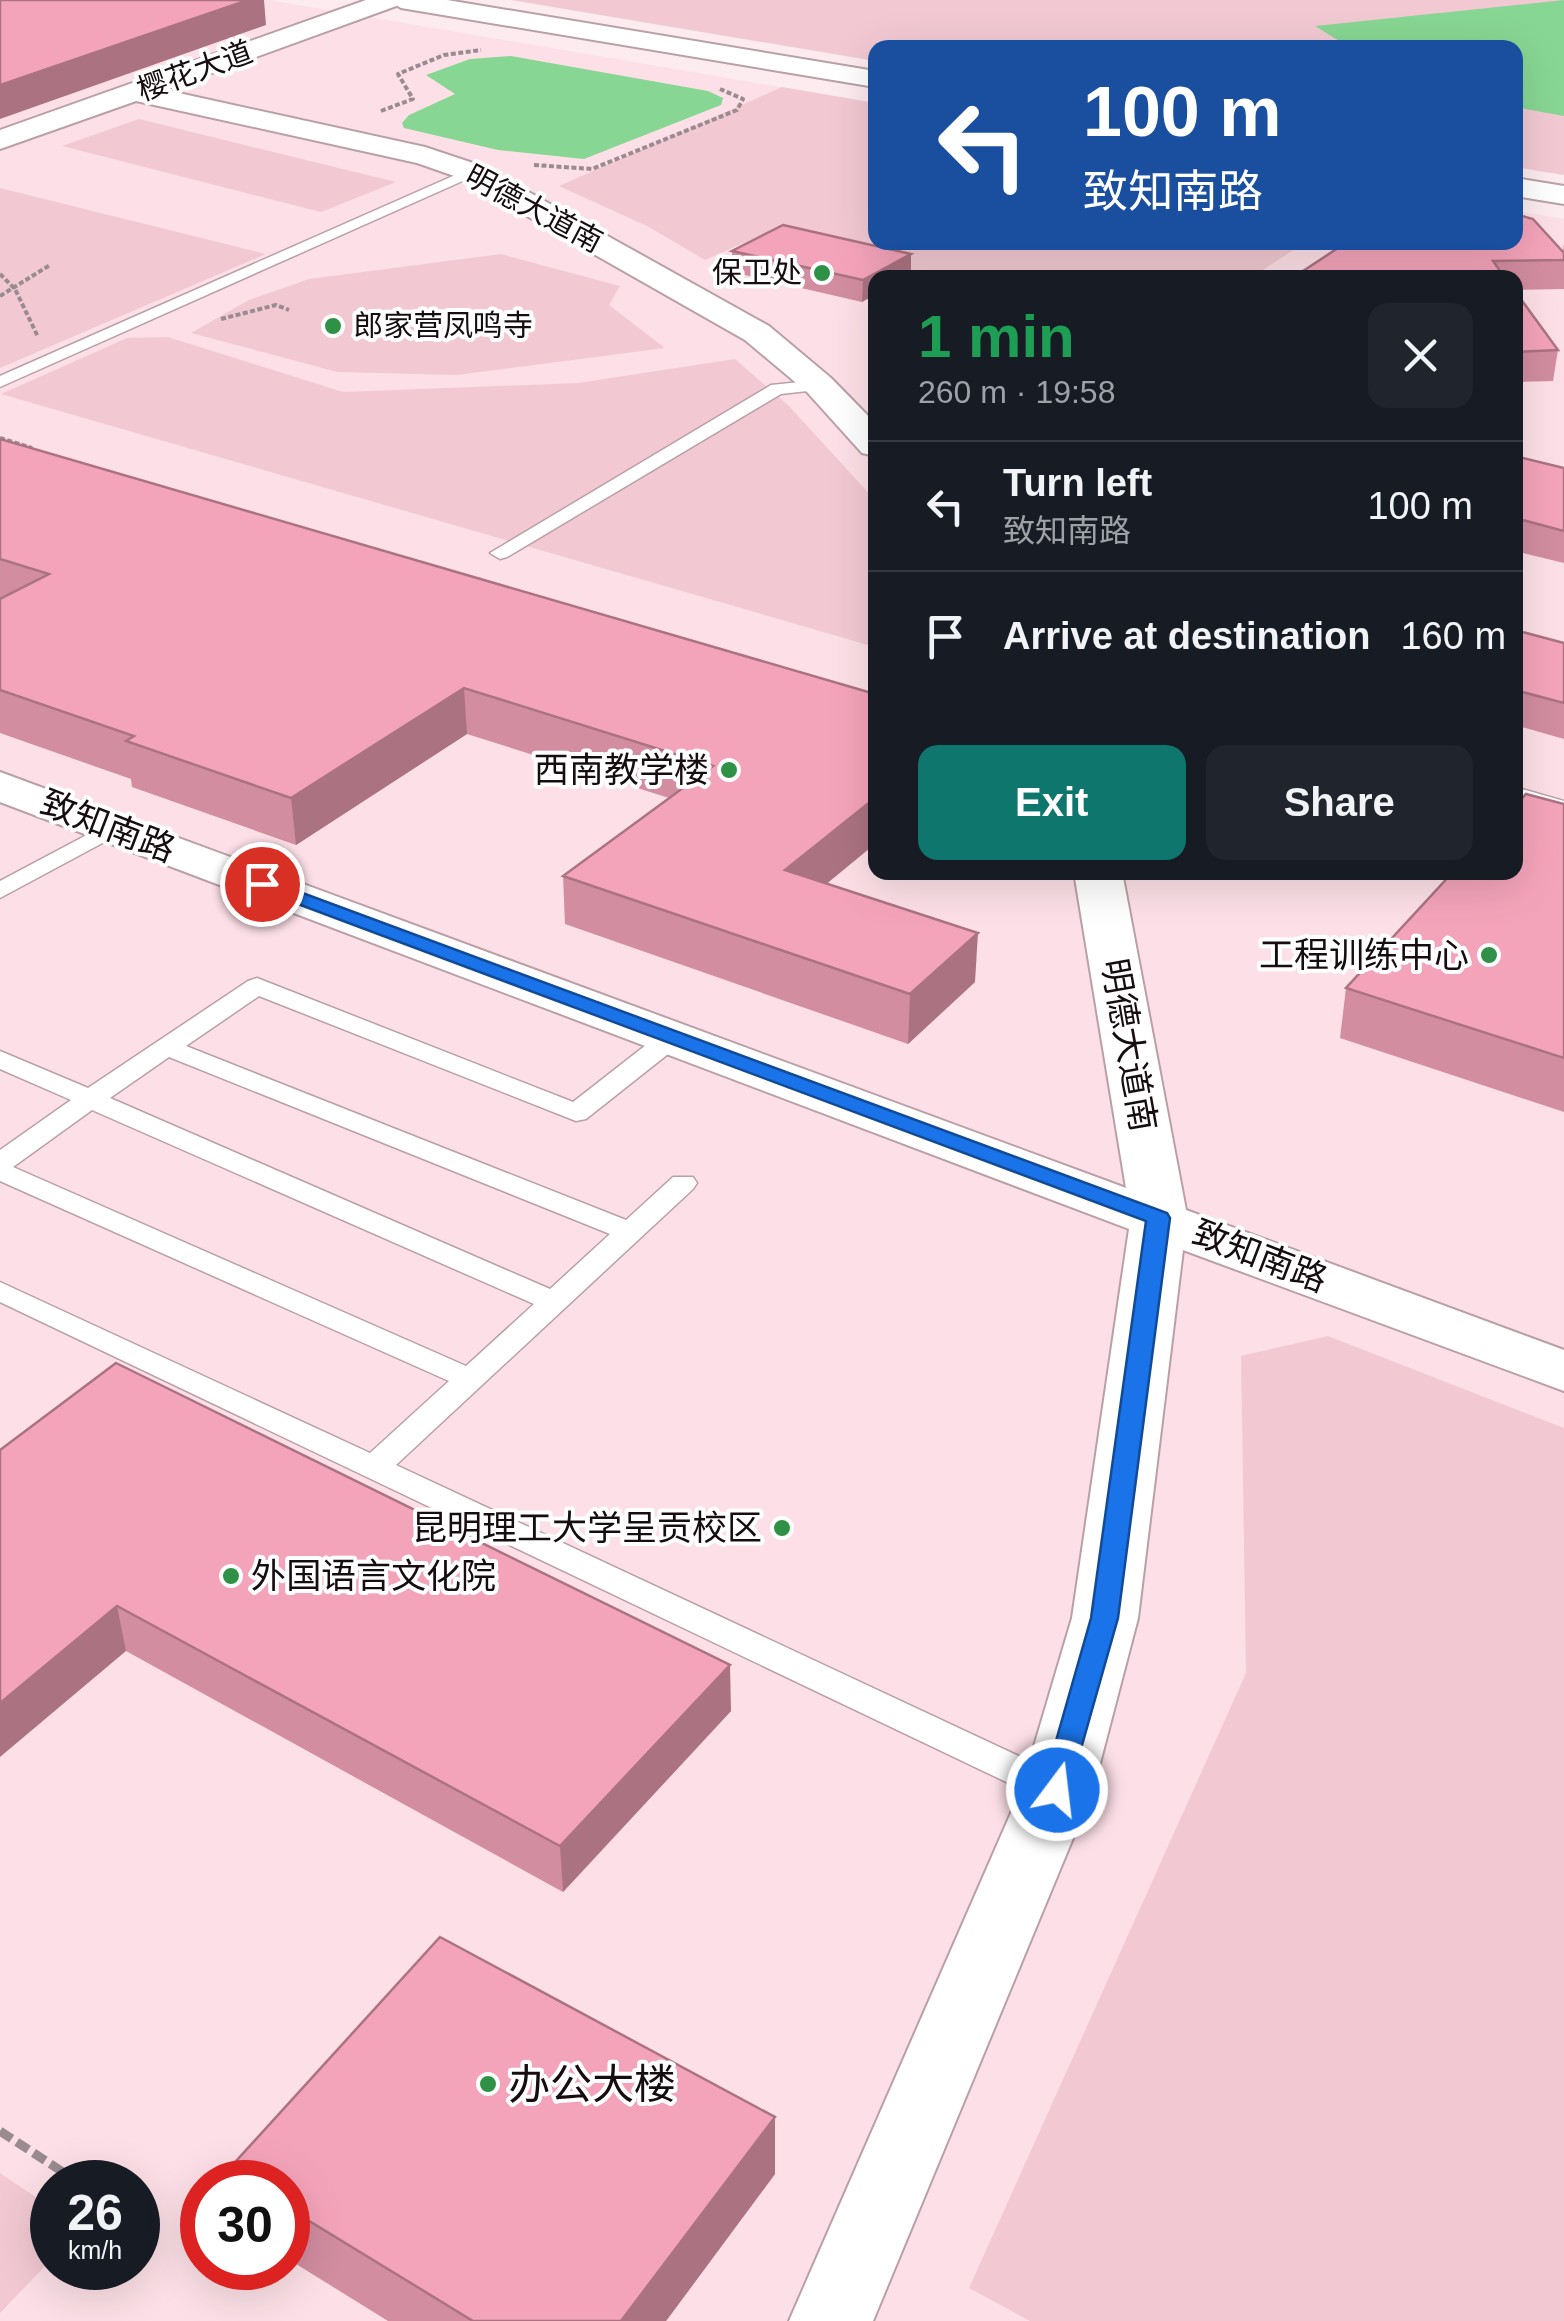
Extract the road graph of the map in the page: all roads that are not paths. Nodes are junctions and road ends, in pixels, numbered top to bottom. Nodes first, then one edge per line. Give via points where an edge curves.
1 (390, 0) edge
2 (401, 0) edge
3 (868, 79) edge
4 (135, 92) junction
5 (0, 140) edge
6 (471, 172) junction
7 (1523, 188) edge
8 (1564, 195) edge
9 (0, 382) edge
10 (819, 386) junction
11 (868, 437) edge
12 (500, 553) dead end
13 (1, 787) edge
14 (1523, 796) edge
15 (1564, 808) edge
16 (113, 828) junction
17 (1099, 880) edge
18 (0, 891) edge
19 (673, 1036) junction
20 (167, 1047) junction
21 (0, 1059) edge
22 (90, 1099) junction
23 (0, 1163) edge
24 (0, 1170) edge
25 (682, 1183) dead end
26 (1158, 1218) junction
27 (630, 1232) junction
28 (0, 1291) edge
29 (554, 1302) junction
30 (1564, 1372) edge
31 (470, 1379) junction
32 (372, 1469) junction
33 (1057, 1790) junction
34 (831, 2321) edge

1 - 4 street, 樱花大道
2 - 3 street
4 - 5 street, 樱花大道
4 - 6 street, 明德大道南
6 - 9 lane
6 - 10 street, 明德大道南 via 758,333
7 - 8 street
10 - 11 street, 明德大道南
10 - 12 lane via 778,390
13 - 16 street, 致知南路
14 - 15 lane
16 - 18 lane
16 - 19 street, 致知南路
17 - 26 street, 明德大道南
19 - 20 lane via 576,1113 257,986
19 - 26 street, 致知南路
20 - 22 lane
20 - 27 lane
21 - 22 lane
22 - 23 lane
22 - 29 lane
24 - 31 lane
25 - 27 lane
26 - 30 street, 致知南路
26 - 33 street, 明德大道南 via 1104,1618
27 - 29 lane
28 - 32 lane
29 - 31 lane
31 - 32 lane
32 - 33 lane
33 - 34 street, 明德大道南

